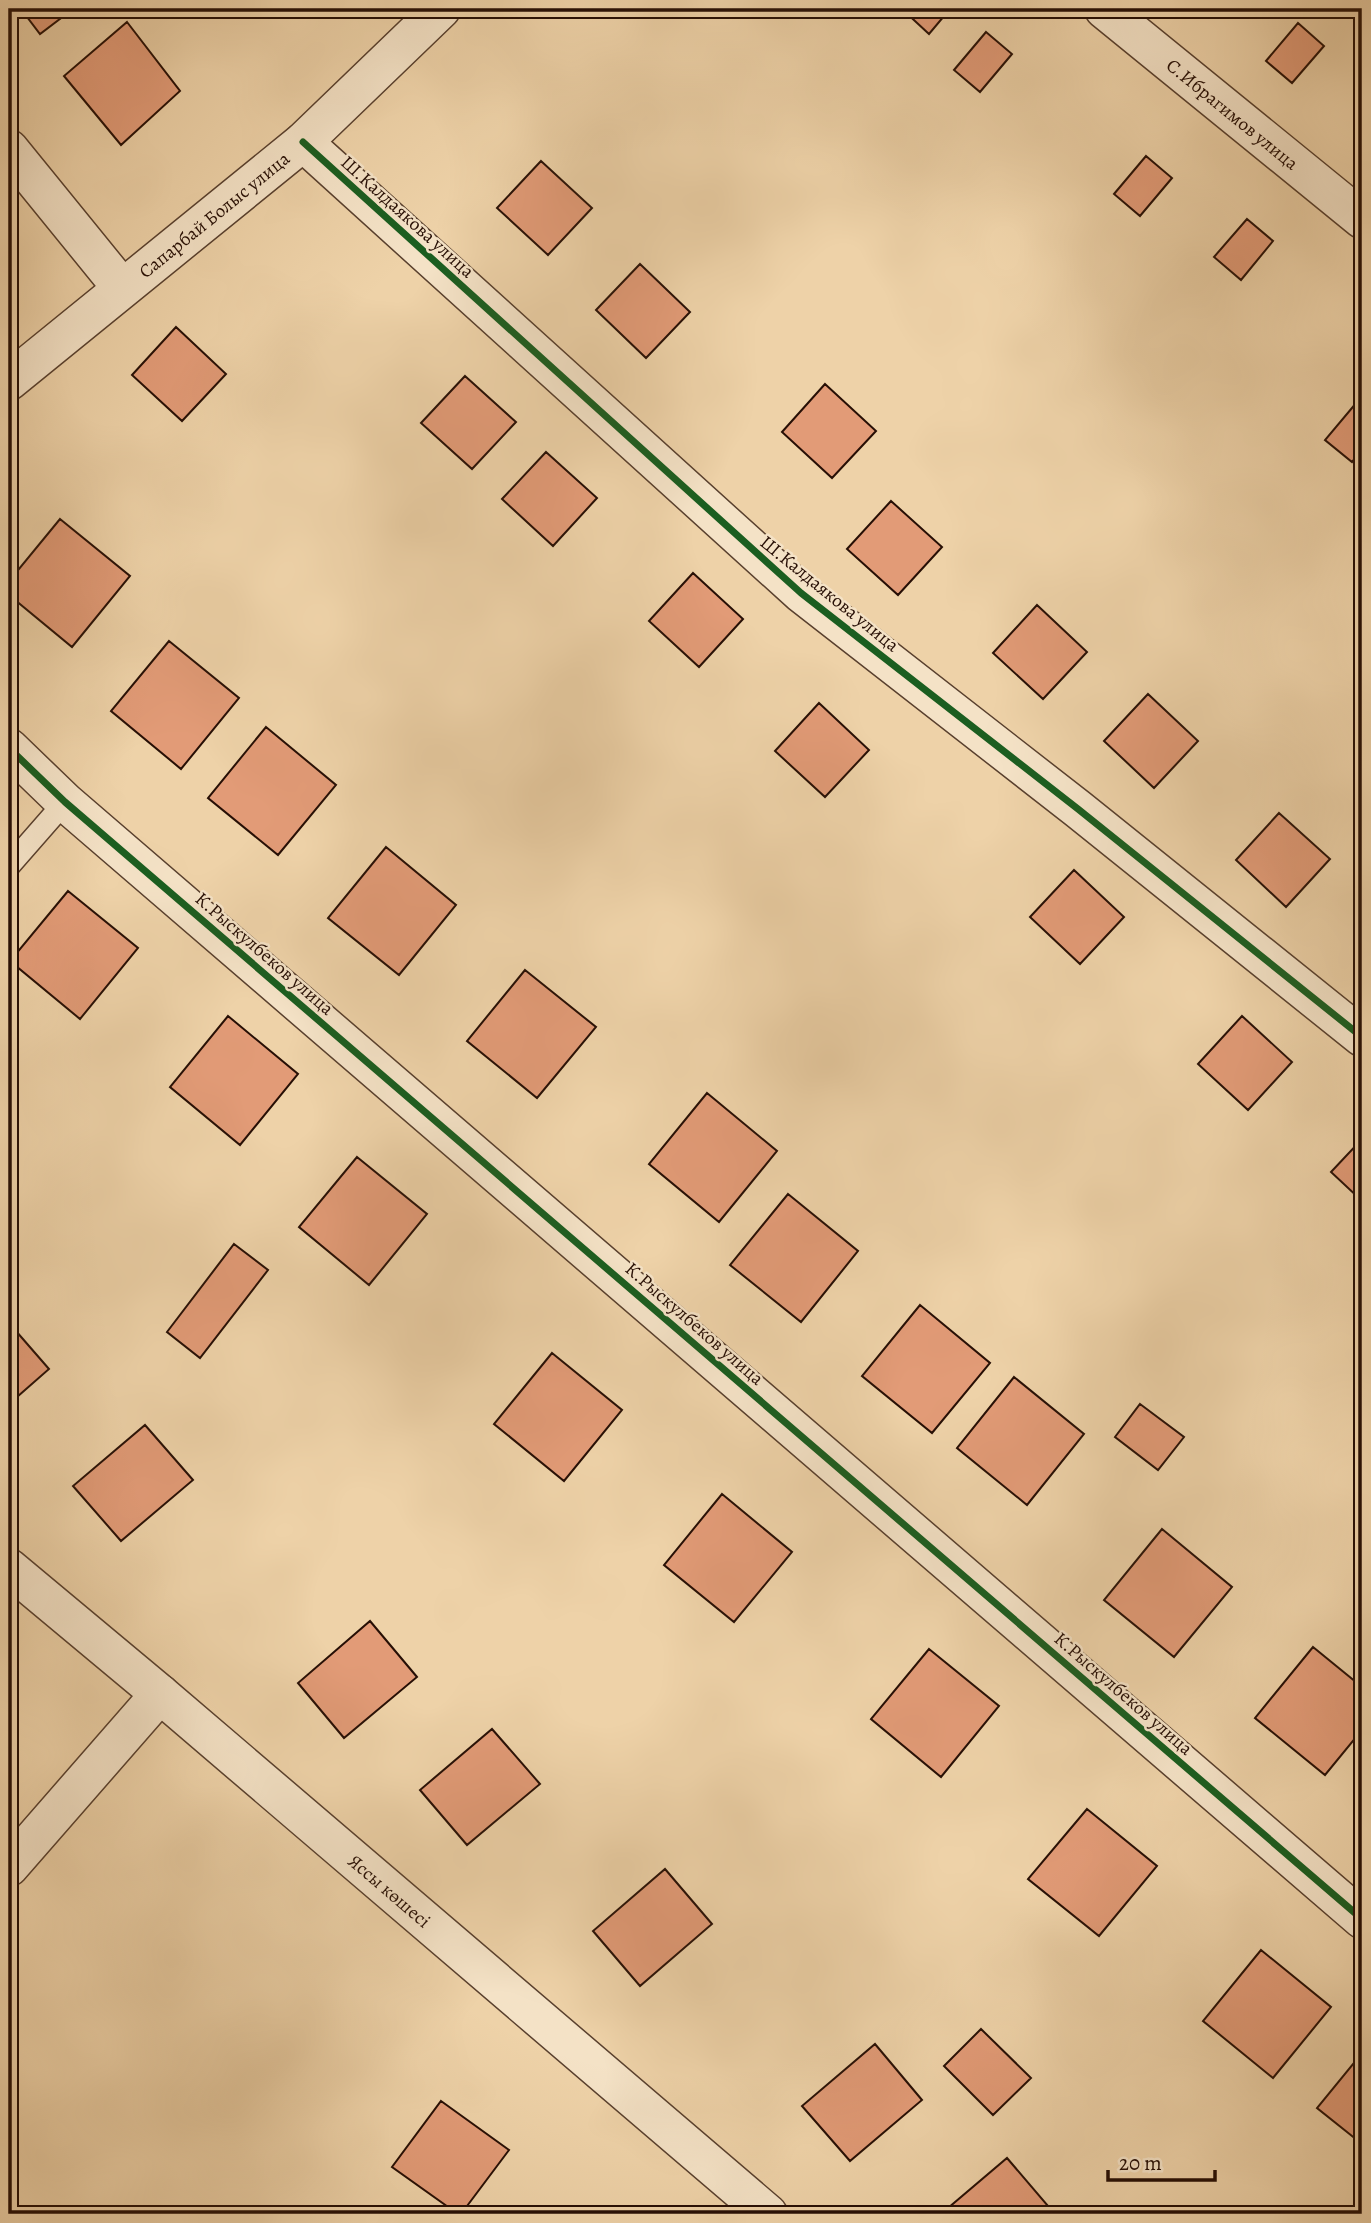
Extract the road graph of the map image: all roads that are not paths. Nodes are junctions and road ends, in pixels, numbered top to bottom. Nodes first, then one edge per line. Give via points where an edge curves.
1 (441, 9) edge
2 (1104, 9) edge
3 (303, 142) junction
4 (9, 149) edge
5 (1362, 219) edge
6 (122, 288) junction
7 (9, 381) edge
8 (9, 748) edge
9 (65, 802) junction
10 (9, 866) edge
11 (1362, 1037) edge
12 (9, 1568) edge
13 (160, 1694) junction
14 (9, 1867) edge
15 (1362, 1919) edge
16 (768, 2214) edge

1 - 3 street, Сапарбай Болыс улица
2 - 5 street, С.Ибрагимов улица
3 - 6 street, Сапарбай Болыс улица
3 - 11 street, Ш.Калдаякова улица via 801,593
4 - 6 street
6 - 7 street, Сапарбай Болыс улица
8 - 9 street, К.Рыскулбеков улица
9 - 10 lane
9 - 15 street, К.Рыскулбеков улица
12 - 13 street, Яссы көшесі
13 - 14 street
13 - 16 street, Яссы көшесі

